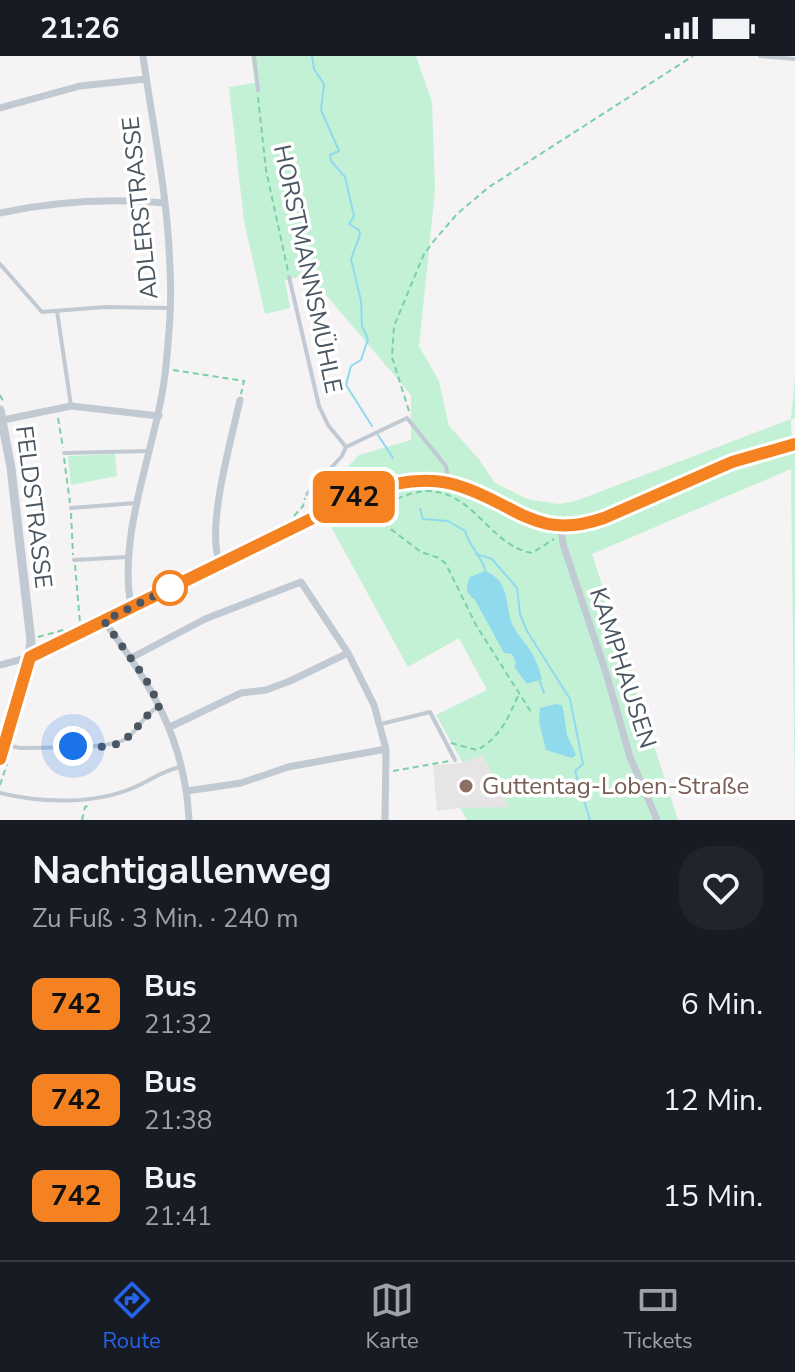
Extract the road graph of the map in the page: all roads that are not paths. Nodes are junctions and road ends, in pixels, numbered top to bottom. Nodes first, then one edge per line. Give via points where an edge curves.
1 (143, 56) edge
2 (254, 56) edge
3 (760, 56) edge
4 (795, 59) edge
5 (146, 79) junction
6 (258, 90) road end
7 (0, 108) edge
8 (165, 203) junction
9 (0, 213) edge
10 (0, 264) edge
11 (289, 277) road end
12 (170, 308) junction
13 (57, 311) junction
14 (240, 400) road end
15 (71, 406) junction
16 (2, 415) edge
17 (159, 416) junction
18 (795, 444) edge
19 (346, 447) junction
20 (151, 451) junction
21 (64, 453) road end
22 (5, 468) edge
23 (448, 483) junction
24 (307, 494) road end
25 (138, 503) junction
26 (71, 508) road end
27 (561, 526) junction
28 (128, 557) junction
29 (74, 560) road end
30 (220, 563) junction
31 (131, 607) junction
32 (104, 621) junction
33 (348, 653) junction
34 (30, 657) junction
35 (131, 658) junction
36 (0, 665) edge
37 (160, 706) junction
38 (381, 724) junction
39 (170, 727) junction
40 (5, 744) junction
41 (386, 749) junction
42 (0, 759) edge
43 (455, 760) road end
44 (182, 767) junction
45 (187, 791) junction
46 (0, 793) edge
47 (189, 820) edge
48 (385, 820) edge
49 (657, 820) edge

1 - 5 street, ADLERSTRASSE
2 - 6 lane
3 - 4 lane
5 - 7 street via 80,86
5 - 8 street, ADLERSTRASSE
8 - 9 street via 72,200
8 - 12 street, ADLERSTRASSE
10 - 13 lane via 42,312
11 - 19 lane, HORSTMANNSMÜHLE via 319,406
12 - 13 lane
12 - 17 street, ADLERSTRASSE
13 - 15 lane
14 - 30 street via 217,517
15 - 16 street
15 - 17 street
16 - 22 street, FELDSTRASSE
17 - 20 street, ADLERSTRASSE
18 - 27 street via 732,462 604,518
19 - 23 lane via 407,418 446,466
19 - 24 lane
20 - 21 lane
20 - 25 street, ADLERSTRASSE
22 - 34 street, FELDSTRASSE
23 - 27 street via 519,516
23 - 30 street via 399,483
25 - 26 lane
25 - 28 street, ADLERSTRASSE
27 - 49 street, KAMPHAUSEN via 626,745
28 - 29 lane
28 - 31 street, ADLERSTRASSE
30 - 31 street
31 - 32 street
32 - 34 street
32 - 35 street
33 - 35 street via 301,582 205,619
33 - 38 street
33 - 39 street via 266,690 241,693
34 - 36 street
34 - 40 street, FELDSTRASSE
35 - 37 street
37 - 39 street
37 - 40 lane via 127,738 107,747
38 - 41 street
38 - 43 lane via 430,712
39 - 44 street
40 - 42 street, FELDSTRASSE
41 - 45 street
41 - 48 street
44 - 45 street
44 - 46 lane via 165,770 134,788 92,797 54,801
45 - 47 street

